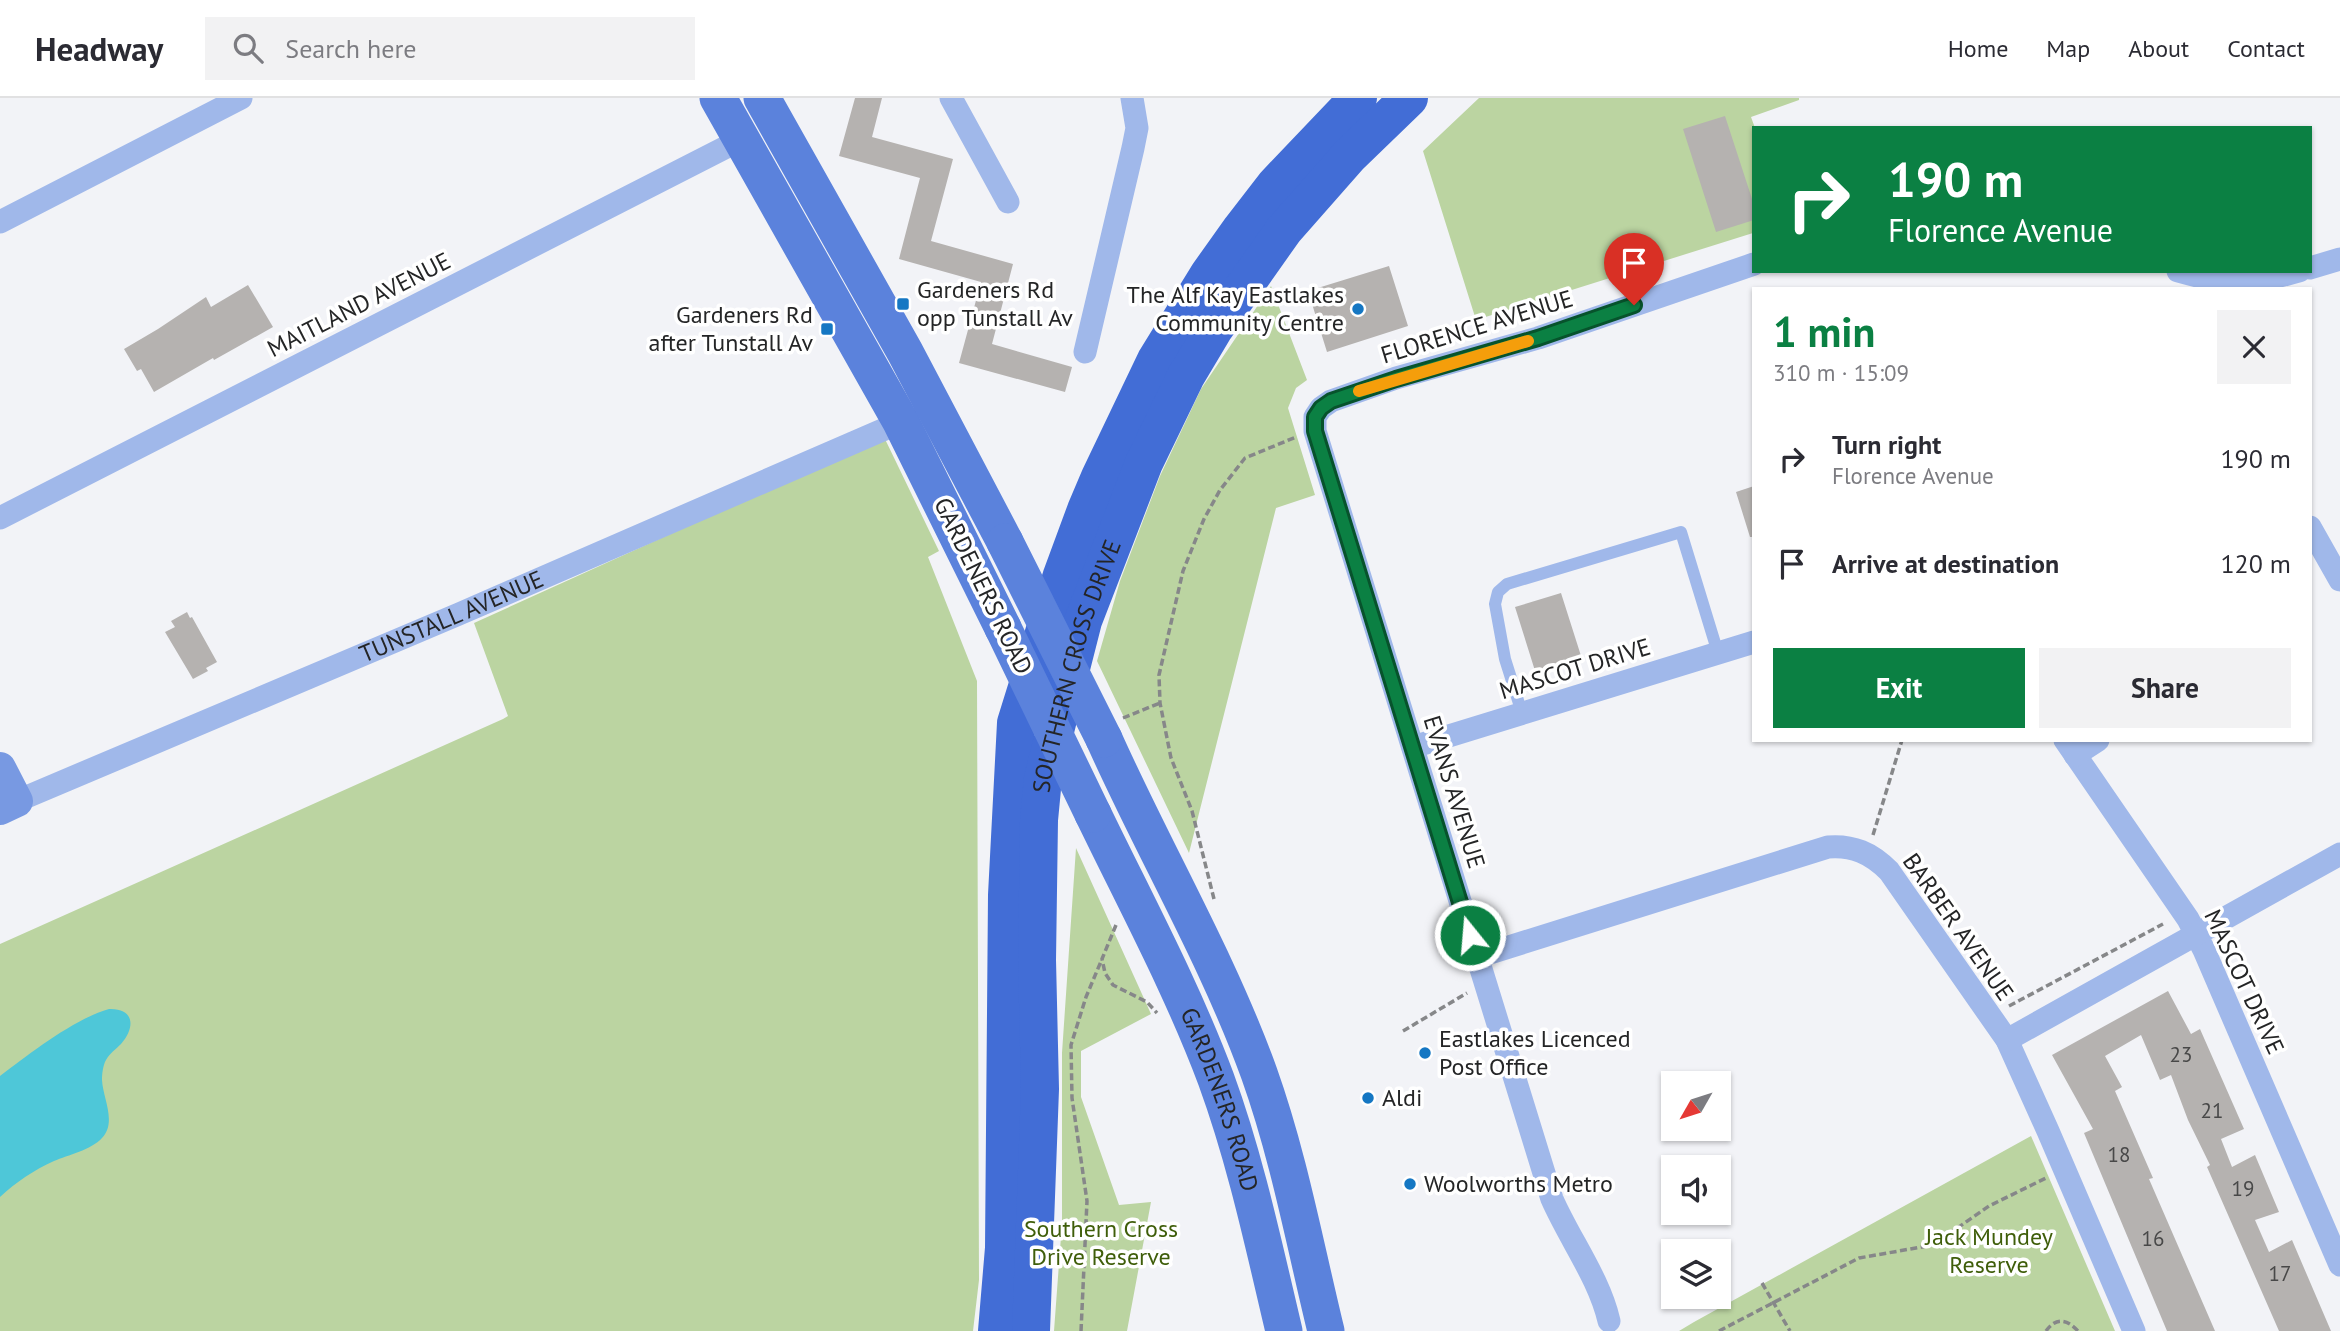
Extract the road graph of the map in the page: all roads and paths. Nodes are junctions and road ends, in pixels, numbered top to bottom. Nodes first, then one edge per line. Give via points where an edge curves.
1 (241, 98) edge
2 (718, 98) edge
3 (762, 98) edge
4 (951, 98) edge
5 (1132, 98) edge
6 (1358, 98) edge
7 (1409, 98) edge
8 (742, 139) junction
9 (1008, 202) dead end
10 (0, 222) edge
11 (2340, 259) edge
12 (1752, 265) edge
13 (2312, 267) edge
14 (2183, 273) edge
15 (2291, 273) edge
16 (2211, 285) edge
17 (1085, 352) dead end
18 (901, 422) junction
19 (1315, 431) junction
20 (0, 518) edge
21 (2312, 531) edge
22 (2340, 580) edge
23 (1752, 643) edge
24 (1717, 653) junction
25 (1160, 704) junction
26 (1522, 713) junction
27 (1112, 729) junction
28 (1901, 742) edge
29 (2090, 742) edge
30 (1413, 747) junction
31 (2070, 747) edge
32 (0, 768) edge
33 (8, 805) edge
34 (1872, 836) dead end
35 (2340, 854) edge
36 (1216, 905) dead end
37 (2163, 924) dead end
38 (1116, 925) dead end
39 (2195, 933) junction
40 (1477, 957) junction
41 (1102, 960) junction
42 (1468, 992) dead end
43 (2004, 1007) dead end
44 (1166, 1022) dead end
45 (1403, 1031) dead end
46 (2007, 1040) junction
47 (2051, 1190) dead end
48 (2340, 1265) edge
49 (1762, 1283) dead end
50 (1773, 1303) junction
51 (1612, 1328) edge
52 (997, 1331) edge
53 (1031, 1331) edge
54 (1081, 1331) edge
55 (1284, 1331) edge
56 (1326, 1331) edge
57 (1719, 1331) edge
58 (1790, 1331) edge
59 (2046, 1331) edge
60 (2078, 1331) edge
61 (2134, 1331) edge

1 - 10 street
2 - 8 main road, GARDENERS ROAD
3 - 27 main road, GARDENERS ROAD, bridge
4 - 9 street
5 - 17 street via 1137,128
6 - 52 highway, SOUTHERN CROSS DRIVE via 1241,229 1156,360 1086,510 1016,723 1007,895 1004,1248
7 - 53 highway, SOUTHERN CROSS DRIVE via 1350,155 1284,230 1214,329 1185,376 1144,463 1083,621 1042,779 1037,960 1040,1089
8 - 18 main road, GARDENERS ROAD
8 - 20 street, MAITLAND AVENUE
11 - 13 street
12 - 19 street, FLORENCE AVENUE via 1538,338 1331,401 1315,417
14 - 16 street
15 - 16 street via 2254,283
18 - 33 street, TUNSTALL AVENUE
18 - 55 main road, GARDENERS ROAD, bridge via 1198,1032 1252,1195
19 - 25 path via 1245,458 1220,489 1183,571 1159,675
19 - 30 street, EVANS AVENUE
21 - 22 street
23 - 24 street, MASCOT DRIVE
24 - 26 street, MASCOT DRIVE
24 - 26 lane via 1681,532 1507,584 1498,592 1495,604 1505,659
25 - 27 path via 1132,713
25 - 36 path via 1171,758 1192,811
26 - 30 street, MASCOT DRIVE
27 - 56 main road, GARDENERS ROAD via 1259,1072
28 - 34 path
29 - 31 street
30 - 40 street, EVANS AVENUE
31 - 39 street, MASCOT DRIVE
32 - 33 street
35 - 39 street
37 - 43 path
38 - 41 path
39 - 46 street
39 - 48 street, MASCOT DRIVE
40 - 46 street, BARBER AVENUE via 1818,850 1845,846 1867,853 1889,871
40 - 51 street, EVANS AVENUE via 1552,1199 1600,1292
41 - 44 path via 1113,985 1147,1002
41 - 54 path via 1071,1045 1072,1098 1087,1201
42 - 45 path
46 - 61 street, BARBER AVENUE
47 - 50 path via 2046,1177 1989,1206 1933,1245 1859,1258
49 - 50 path
50 - 57 path
50 - 58 path
59 - 60 path via 2064,1320

